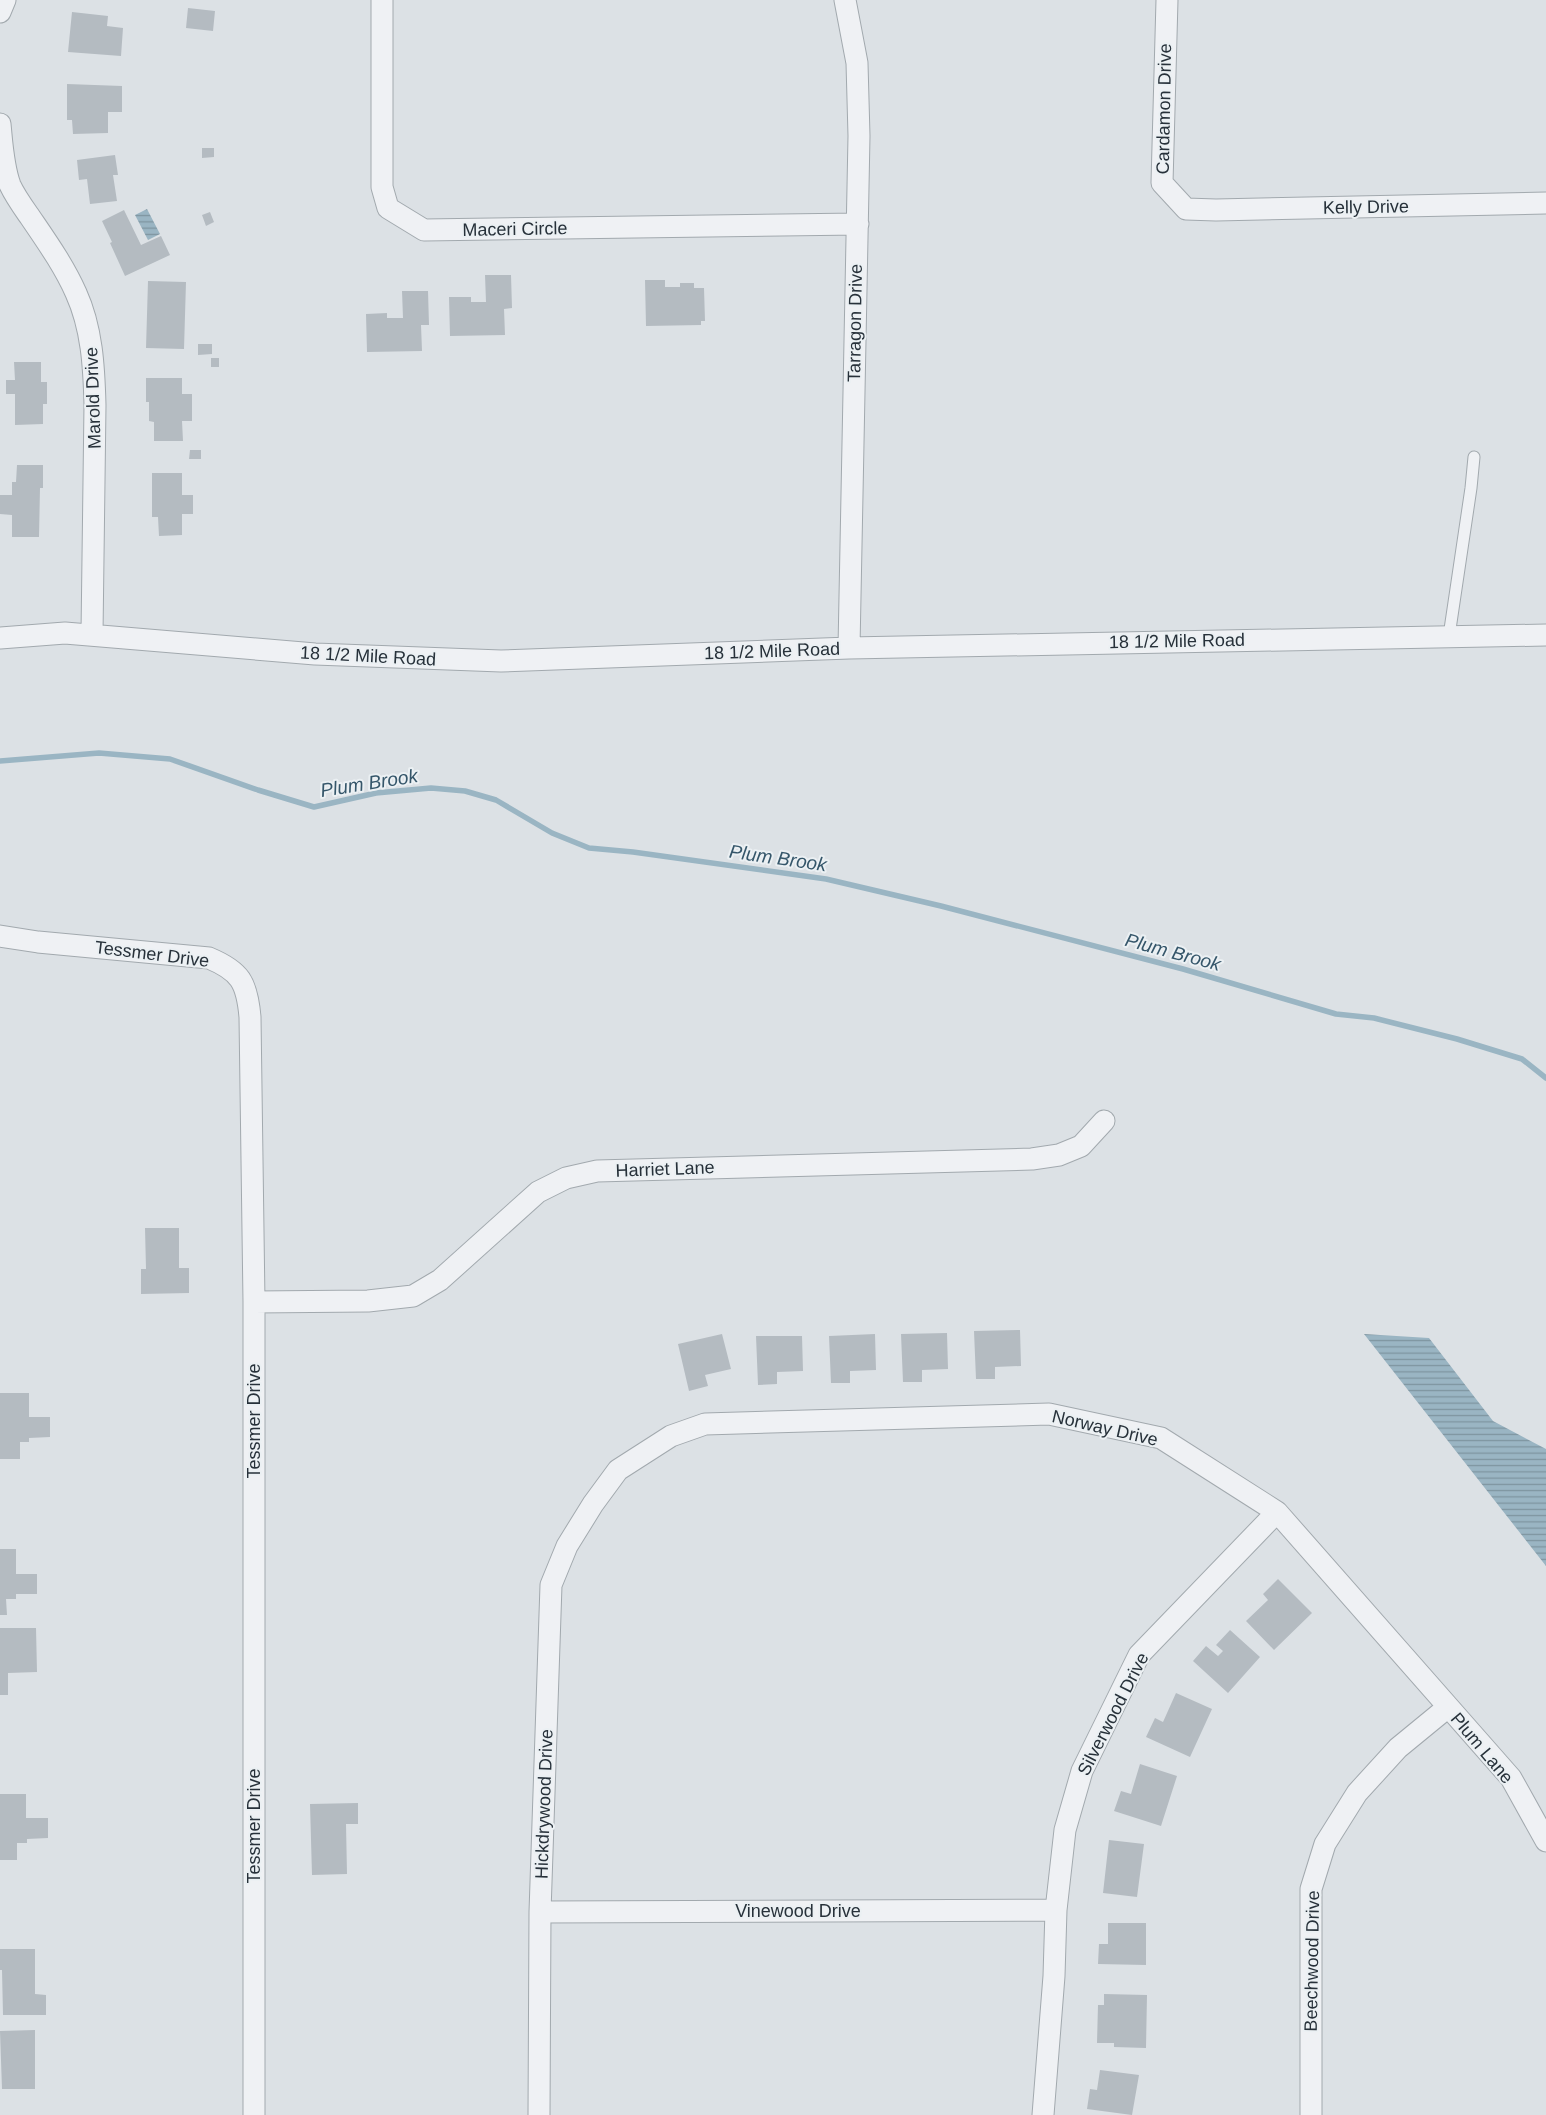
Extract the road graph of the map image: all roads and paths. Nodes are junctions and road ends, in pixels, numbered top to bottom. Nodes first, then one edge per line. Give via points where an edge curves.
1 (6, 0) edge
2 (382, 0) edge
3 (846, 0) edge
4 (1167, 0) edge
5 (0, 12) edge
6 (0, 124) edge
7 (5, 187) edge
8 (1546, 203) edge
9 (1186, 209) joint
10 (858, 224) junction
11 (1474, 457) dead end
12 (92, 634) junction
13 (1546, 635) edge
14 (1449, 636) junction
15 (0, 638) edge
16 (848, 648) junction
17 (0, 936) edge
18 (1104, 1120) dead end
19 (254, 1302) junction
20 (593, 1504) joint
21 (1277, 1512) junction
22 (1448, 1707) junction
23 (1546, 1841) edge
24 (1056, 1910) junction
25 (540, 1912) junction
26 (254, 2115) edge
27 (538, 2115) edge
28 (1043, 2115) edge
29 (1311, 2115) edge

1 - 5 street
2 - 10 street, Maceri Circle via 382,187 388,208 424,230
3 - 10 street, Tarragon Drive via 857,62
4 - 9 street, Cardamon Drive via 1162,183
6 - 7 street, Marold Drive
7 - 12 street, Marold Drive via 60,262 84,311 90,337 95,375
8 - 9 street, Kelly Drive
10 - 16 street, Tarragon Drive
11 - 14 lane
12 - 15 street, 18 1/2 Mile Road
12 - 16 street, 18 1/2 Mile Road via 315,654 501,661
13 - 14 street, 18 1/2 Mile Road
14 - 16 street, 18 1/2 Mile Road
17 - 19 street, Tessmer Drive via 208,958 227,966 240,977 248,995 250,1016
18 - 19 street, Harriet Lane via 1081,1146 1032,1159 598,1171 566,1178 538,1192 440,1280 413,1296 368,1301
19 - 26 street, Tessmer Drive
20 - 21 street, Norway Drive via 618,1470 671,1436 706,1424 1049,1414 1161,1438
20 - 25 street, Hickdrywood Drive via 567,1546 551,1585
21 - 22 street, Norway Drive
21 - 24 street, Silverwood Drive via 1139,1655 1082,1771 1065,1830
22 - 23 street, Plum Lane via 1510,1778
22 - 29 street, Beechwood Drive via 1398,1748 1357,1793 1325,1844 1311,1889
24 - 25 street, Vinewood Drive
24 - 28 street, Silverwood Drive
25 - 27 street, Hickdrywood Drive

